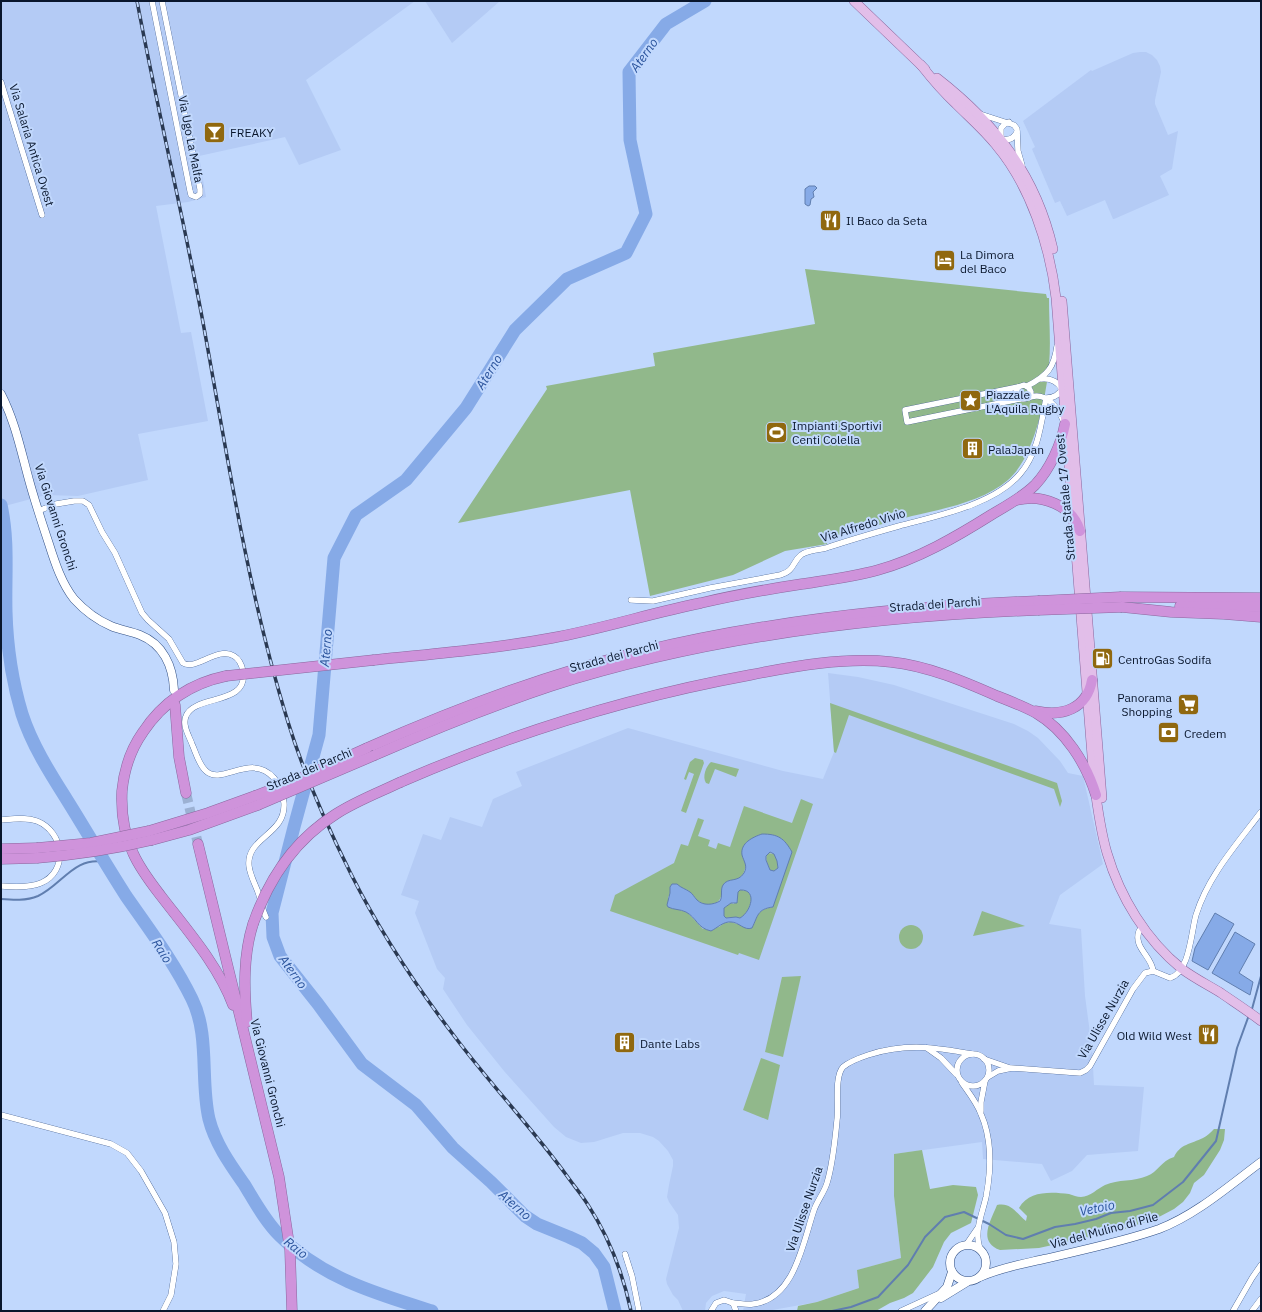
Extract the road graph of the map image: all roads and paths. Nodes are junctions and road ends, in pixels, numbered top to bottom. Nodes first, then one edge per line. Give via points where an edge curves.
1 (152, 1) edge
2 (162, 1) edge
3 (854, 1) edge
4 (921, 65) junction
5 (1, 82) edge
6 (975, 111) junction
7 (1009, 122) junction
8 (976, 124) junction
9 (1017, 132) junction
10 (1000, 138) junction
11 (1010, 165) junction
12 (1030, 186) junction
13 (42, 215) dead end
14 (1058, 333) junction
15 (1068, 377) junction
16 (1040, 379) junction
17 (1027, 386) junction
18 (1018, 387) junction
19 (1062, 389) junction
20 (1, 394) edge
21 (1028, 398) junction
22 (1046, 398) junction
23 (1020, 399) junction
24 (1070, 406) junction
25 (1065, 424) junction
26 (1012, 502) junction
27 (38, 511) junction
28 (1072, 516) junction
29 (1080, 531) junction
30 (1261, 598) edge
31 (631, 600) dead end
32 (1122, 602) junction
33 (1261, 607) edge
34 (1261, 618) edge
35 (1092, 680) junction
36 (174, 690) dead end
37 (1087, 695) junction
38 (175, 705) dead end
39 (1028, 709) junction
40 (186, 793) tunnel mouth
41 (1096, 795) junction
42 (1261, 812) edge
43 (1, 820) edge
44 (198, 844) tunnel mouth
45 (1, 849) edge
46 (37, 853) junction
47 (1, 859) edge
48 (1, 886) edge
49 (266, 917) dead end
50 (1141, 924) junction
51 (1181, 968) junction
52 (1153, 970) junction
53 (1260, 1020) edge
54 (923, 1046) junction
55 (972, 1054) junction
56 (984, 1059) junction
57 (252, 1062) junction
58 (1012, 1068) junction
59 (957, 1075) junction
60 (986, 1079) junction
61 (962, 1083) junction
62 (981, 1114) junction
63 (1, 1115) edge
64 (1261, 1162) edge
65 (978, 1227) junction
66 (968, 1242) junction
67 (983, 1253) junction
68 (625, 1254) dead end
69 (1261, 1265) edge
70 (1006, 1267) junction
71 (952, 1272) junction
72 (980, 1277) junction
73 (967, 1282) junction
74 (944, 1290) junction
75 (1261, 1298) edge
76 (732, 1303) junction
77 (932, 1305) junction
78 (163, 1311) edge
79 (292, 1311) edge
80 (639, 1311) edge
81 (711, 1311) edge
82 (736, 1311) edge
83 (901, 1311) edge
84 (925, 1311) edge
85 (1233, 1311) edge
86 (1252, 1311) edge

1 - 2 street, Via Ugo La Malfa via 190,191 191,195 196,197 200,191
3 - 4 main road, Strada Statale 17 Ovest
4 - 6 main road, Strada Statale 17 Ovest
4 - 8 main road, Strada Statale 17 Ovest
5 - 13 street, Via Salaria Antica Ovest
6 - 7 street
6 - 10 main road, Strada Statale 17 Ovest
7 - 9 street via 1014,125
7 - 10 street via 1001,128
8 - 10 street
8 - 11 main road, Strada Statale 17 Ovest via 997,146
9 - 10 street via 1012,138
9 - 12 street via 1019,155
10 - 11 street
10 - 12 main road, Strada Statale 17 Ovest
11 - 14 main road, Strada Statale 17 Ovest via 1030,203 1048,251
12 - 15 main road, Strada Statale 17 Ovest via 1046,225 1056,263
14 - 16 street via 1054,363
14 - 19 main road, Strada Statale 17 Ovest
15 - 19 street
15 - 24 main road, Strada Statale 17 Ovest
16 - 17 street
16 - 19 street via 1054,381
17 - 18 street
17 - 21 street via 1031,392
18 - 23 street via 1016,392
18 - 23 street via 905,410 908,422
19 - 22 street via 1056,395
19 - 24 street
19 - 25 main road, Strada Statale 17 Ovest
20 - 27 street, Via Giovanni Gronchi via 12,418
21 - 22 street
21 - 23 street
22 - 25 street via 1058,409
22 - 31 street, Via Alfredo Vivio via 1038,441 1031,458 1012,482 980,502 806,552 798,558 791,570 780,575 653,602
24 - 29 main road, Strada Statale 17 Ovest
25 - 26 highway via 1057,448 1044,473 1034,486
25 - 28 main road, Strada Statale 17 Ovest
26 - 28 highway via 1028,498 1047,500 1059,505
26 - 57 highway, bridge via 945,542 872,572 700,603 549,639 226,676 203,683 180,695 163,708 136,741 123,787 122,807 126,832 133,854 144,873 222,981
27 - 36 street, Via Giovanni Gronchi via 60,574 72,595 97,619 144,637 158,646 171,669
27 - 49 street via 68,502 80,501 87,504 115,553 142,613 169,639 183,663 191,665 224,654 234,655 240,662 244,677 238,689 227,696 193,708 186,715 186,726 201,764 207,772 218,775 256,768 272,776 280,788 284,803 281,820 259,842 249,861 250,872
28 - 29 highway
28 - 37 main road, Strada Statale 17 Ovest
29 - 35 main road, Strada Statale 17 Ovest
30 - 32 highway, Strada dei Parchi
32 - 33 highway, Strada dei Parchi
32 - 34 highway via 1171,612
32 - 46 highway, Strada dei Parchi, bridge via 920,608 856,614 770,625 638,652 504,692 432,720 371,751 294,781 190,830 151,835 92,852
35 - 37 highway
35 - 50 main road, Strada Statale 17 Ovest via 1105,820 1116,866
37 - 39 highway via 1075,707 1063,713
37 - 41 main road, Strada Statale 17 Ovest
38 - 40 highway via 179,757
39 - 41 highway via 1046,720 1066,739 1086,770
39 - 57 highway, bridge via 958,679 912,665 872,661 816,664 714,682 619,704 500,742 402,782 339,812 308,836 291,853 262,898 247,949 245,1005
41 - 50 main road, Strada Statale 17 Ovest via 1109,858 1121,889
42 - 51 street via 1229,855 1205,895
43 - 48 street via 28,819 44,824 54,835 60,855 57,869 40,883 29,886
44 - 57 highway, Via Giovanni Gronchi
45 - 46 highway, Strada dei Parchi
46 - 47 highway, Strada dei Parchi
50 - 51 main road, Strada Statale 17 Ovest
50 - 52 street via 1138,938
51 - 52 street via 1178,974 1170,978
51 - 53 main road, Strada Statale 17 Ovest
52 - 58 street, Via Ulisse Nurzia via 1145,973 1138,981 1086,1070 1080,1073
54 - 55 street, Via Ulisse Nurzia
54 - 59 street via 942,1058
54 - 76 street, Via Ulisse Nurzia via 881,1051 851,1062 840,1071 838,1118 832,1163 795,1267 784,1286 768,1299 752,1304
55 - 56 street
55 - 59 street via 959,1061
56 - 58 street, Via Ulisse Nurzia
56 - 60 street via 989,1067
57 - 79 highway, Via Giovanni Gronchi via 276,1160 288,1232
58 - 60 street, Via Ulisse Nurzia
59 - 61 street
60 - 61 street via 981,1084 971,1087
60 - 62 street
61 - 62 street
62 - 65 street via 987,1136 989,1181
63 - 78 street via 111,1144 127,1153 141,1171 165,1213 174,1242 176,1264 170,1295
64 - 70 street, Via del Mulino di Pile via 1173,1223 1116,1241
65 - 66 street
65 - 67 street via 978,1242
66 - 67 street
66 - 71 street via 952,1255
67 - 70 street via 994,1264
67 - 72 street via 986,1264
68 - 80 street
69 - 85 street
70 - 72 street, Via del Mulino di Pile
71 - 73 street
71 - 74 street
72 - 73 street
73 - 77 street
74 - 77 street
74 - 83 street
75 - 86 street
76 - 81 street, Via Ulisse Nurzia via 720,1301
76 - 82 street
77 - 84 street

